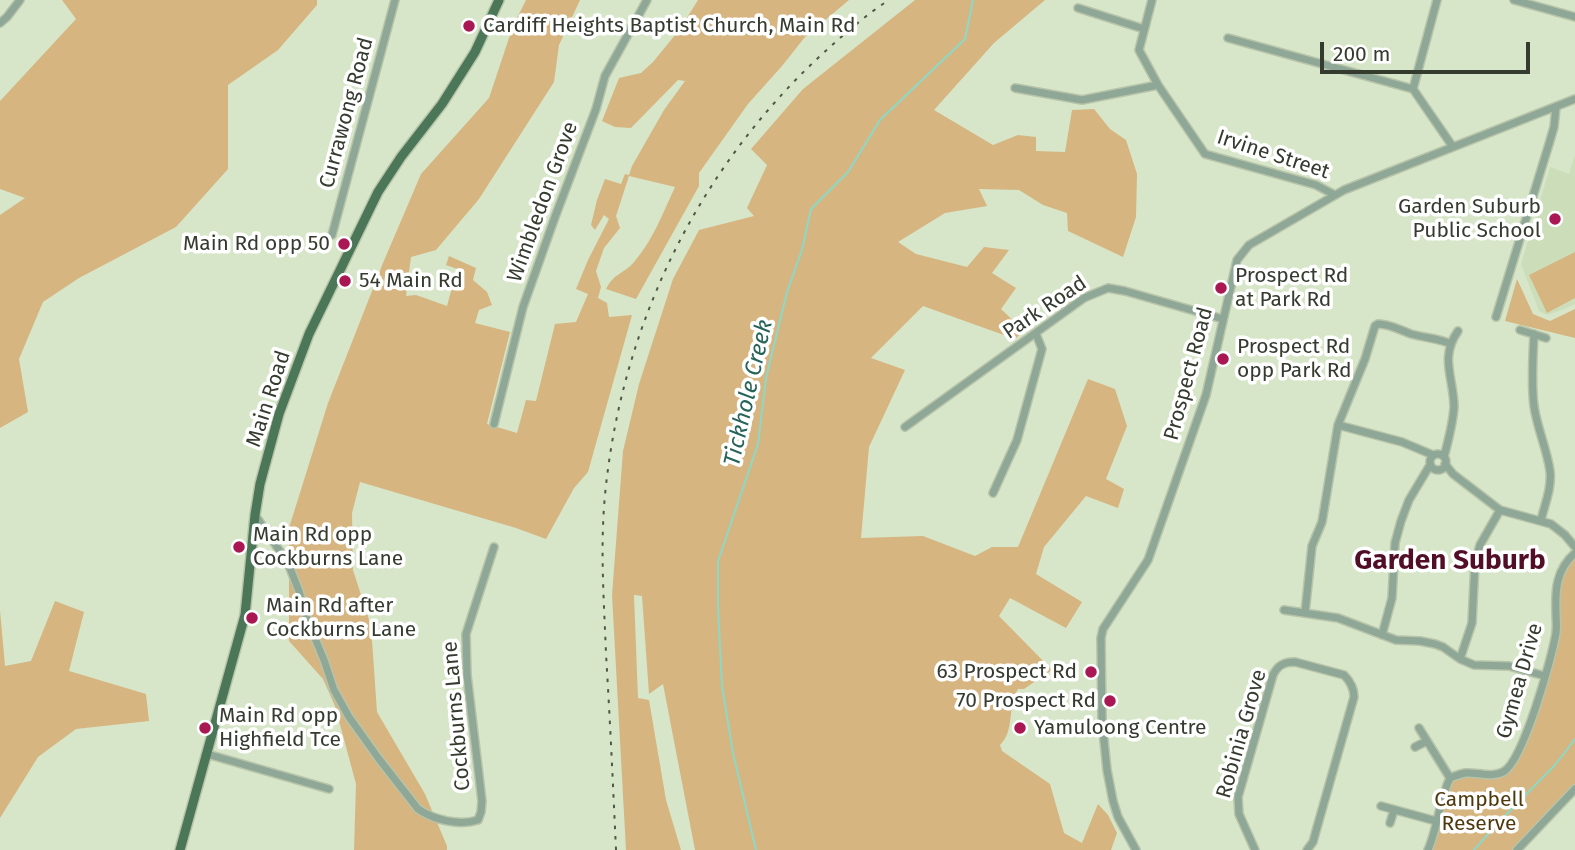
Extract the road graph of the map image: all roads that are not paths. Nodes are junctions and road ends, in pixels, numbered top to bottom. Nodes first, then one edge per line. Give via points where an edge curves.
1 (20, 0) edge
2 (395, 0) edge
3 (499, 0) edge
4 (647, 0) edge
5 (1152, 0) edge
6 (1437, 0) edge
7 (1514, 0) edge
8 (1078, 8) dead end
9 (1575, 18) edge
10 (0, 23) edge
11 (1144, 29) junction
12 (1228, 38) dead end
13 (1158, 85) junction
14 (1015, 88) dead end
15 (1413, 89) junction
16 (1575, 99) edge
17 (1556, 107) junction
18 (1453, 147) junction
19 (1335, 195) junction
20 (332, 235) dead end
21 (1496, 317) dead end
22 (1223, 319) junction
23 (1520, 330) dead end
24 (1458, 331) dead end
25 (1035, 334) junction
26 (1534, 334) junction
27 (1546, 338) dead end
28 (1451, 344) junction
29 (494, 424) dead end
30 (1338, 425) junction
31 (905, 427) dead end
32 (1437, 461) junction
33 (993, 493) dead end
34 (1500, 510) junction
35 (255, 515) junction
36 (1541, 520) junction
37 (494, 547) dead end
38 (1575, 547) edge
39 (1575, 553) edge
40 (1284, 610) dead end
41 (1305, 613) junction
42 (1382, 635) junction
43 (1461, 659) junction
44 (1545, 676) junction
45 (1419, 728) dead end
46 (1427, 741) junction
47 (1415, 747) dead end
48 (207, 754) junction
49 (1450, 778) junction
50 (329, 789) dead end
51 (1575, 789) edge
52 (1381, 806) dead end
53 (1394, 810) junction
54 (1436, 821) junction
55 (1390, 823) dead end
56 (180, 850) edge
57 (1136, 850) edge
58 (1255, 850) edge
59 (1307, 850) edge
60 (1428, 850) edge
61 (1517, 850) edge

1 - 10 street
2 - 20 street, Currawong Road
3 - 35 main road, Main Road via 475,52 442,104 377,192 309,334 279,414
4 - 29 street, Wimbledon Grove via 605,76 523,307
5 - 11 street, Irvine Street
6 - 15 street
7 - 9 street
8 - 11 street
11 - 13 street, Irvine Street via 1139,50
12 - 15 street
13 - 14 street via 1082,100
13 - 19 street, Irvine Street via 1205,154 1316,185
15 - 18 street
16 - 17 street, Prospect Road
17 - 18 street, Prospect Road
17 - 21 street via 1554,127
18 - 19 street, Prospect Road
19 - 22 street, Prospect Road via 1249,244 1237,260
22 - 25 street, Park Road via 1108,288 1084,298
22 - 57 street, Prospect Road via 1206,396 1148,560 1101,638 1107,770 1118,817
23 - 26 street
24 - 28 street
25 - 31 street, Park Road
25 - 33 street via 1042,349 1017,440
26 - 27 street
26 - 36 street via 1534,404 1550,470
28 - 30 street via 1377,324
28 - 32 street via 1448,363 1454,407 1447,441
30 - 32 street via 1402,442
30 - 41 street via 1322,522 1312,546
32 - 34 street
32 - 42 street via 1405,510 1398,531 1392,598
34 - 36 street
34 - 43 street via 1476,554 1472,624
35 - 37 street, Cockburns Lane via 288,563 334,690 349,717 418,809 458,823 478,820 481,812 466,634
35 - 48 main road, Main Road via 245,615
36 - 38 street via 1558,528
39 - 44 street, Gymea Drive via 1558,576 1556,631
40 - 41 street
41 - 42 street via 1338,618
42 - 43 street via 1435,644
43 - 44 street
44 - 49 street, Gymea Drive via 1523,743 1508,769 1501,774 1464,773
45 - 46 street
46 - 47 street
46 - 49 street
48 - 50 street
48 - 56 main road, Main Road
49 - 54 street
51 - 61 street
52 - 53 street
53 - 54 street
53 - 55 street
54 - 60 street
58 - 59 street, Robinia Grove via 1239,814 1238,797 1273,675 1280,665 1295,662 1344,675 1354,691

